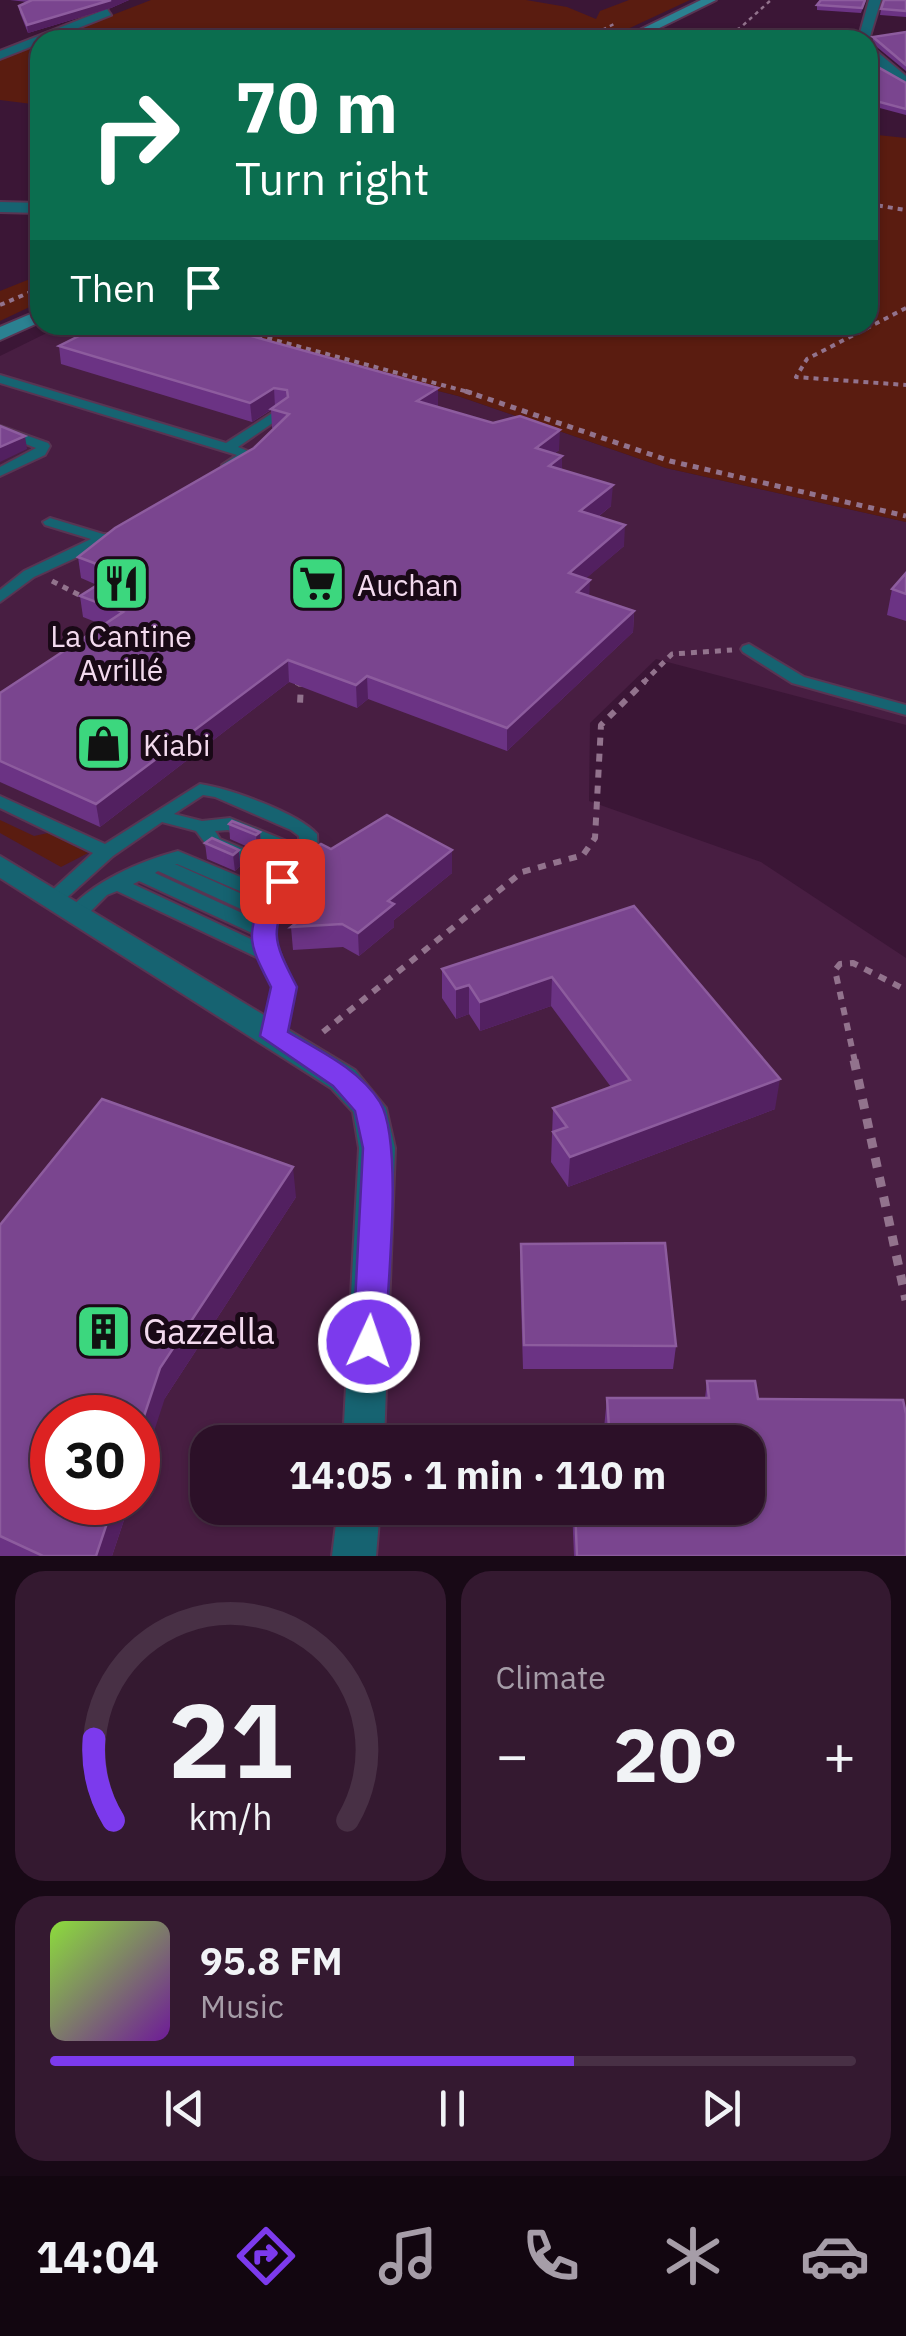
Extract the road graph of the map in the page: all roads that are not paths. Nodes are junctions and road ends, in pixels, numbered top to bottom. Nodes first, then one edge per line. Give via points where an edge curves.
1 (710, 0) edge
2 (876, 0) edge
3 (106, 13) edge
4 (63, 30) edge
5 (647, 30) edge
6 (863, 30) edge
7 (30, 43) edge
8 (0, 55) edge
9 (878, 61) edge
10 (906, 82) edge
11 (0, 207) edge
12 (30, 208) edge
13 (30, 320) edge
14 (0, 334) edge
15 (0, 379) edge
16 (281, 413) edge
17 (0, 430) edge
18 (228, 448) junction
19 (0, 472) edge
20 (212, 474) edge
21 (50, 522) dead end
22 (0, 597) edge
23 (749, 649) road end
24 (906, 710) edge
25 (0, 801) edge
26 (159, 816) junction
27 (106, 852) junction
28 (168, 861) junction
29 (0, 865) edge
30 (139, 873) junction
31 (118, 884) junction
32 (282, 889) junction
33 (66, 906) junction
34 (268, 955) junction
35 (274, 1036) junction
36 (365, 1425) edge
37 (357, 1525) edge
38 (354, 1556) edge

1 - 5 main road
2 - 6 street
3 - 4 street
7 - 8 street
9 - 10 street
11 - 12 street
13 - 14 main road
15 - 18 lane
16 - 18 lane
17 - 19 lane via 43,446
18 - 20 lane via 248,454
21 - 22 lane via 112,536 29,574
23 - 24 lane via 798,680
25 - 27 lane
26 - 27 lane
26 - 32 lane via 202,827
26 - 32 lane via 210,789 298,826 308,834
27 - 33 lane
28 - 30 lane
28 - 32 lane
28 - 32 lane via 198,855
29 - 33 street
30 - 31 lane
30 - 32 lane
31 - 33 lane
31 - 34 lane
32 - 34 lane
33 - 35 street
34 - 35 lane via 284,987
35 - 36 street via 343,1079 372,1121 377,1148
37 - 38 street

